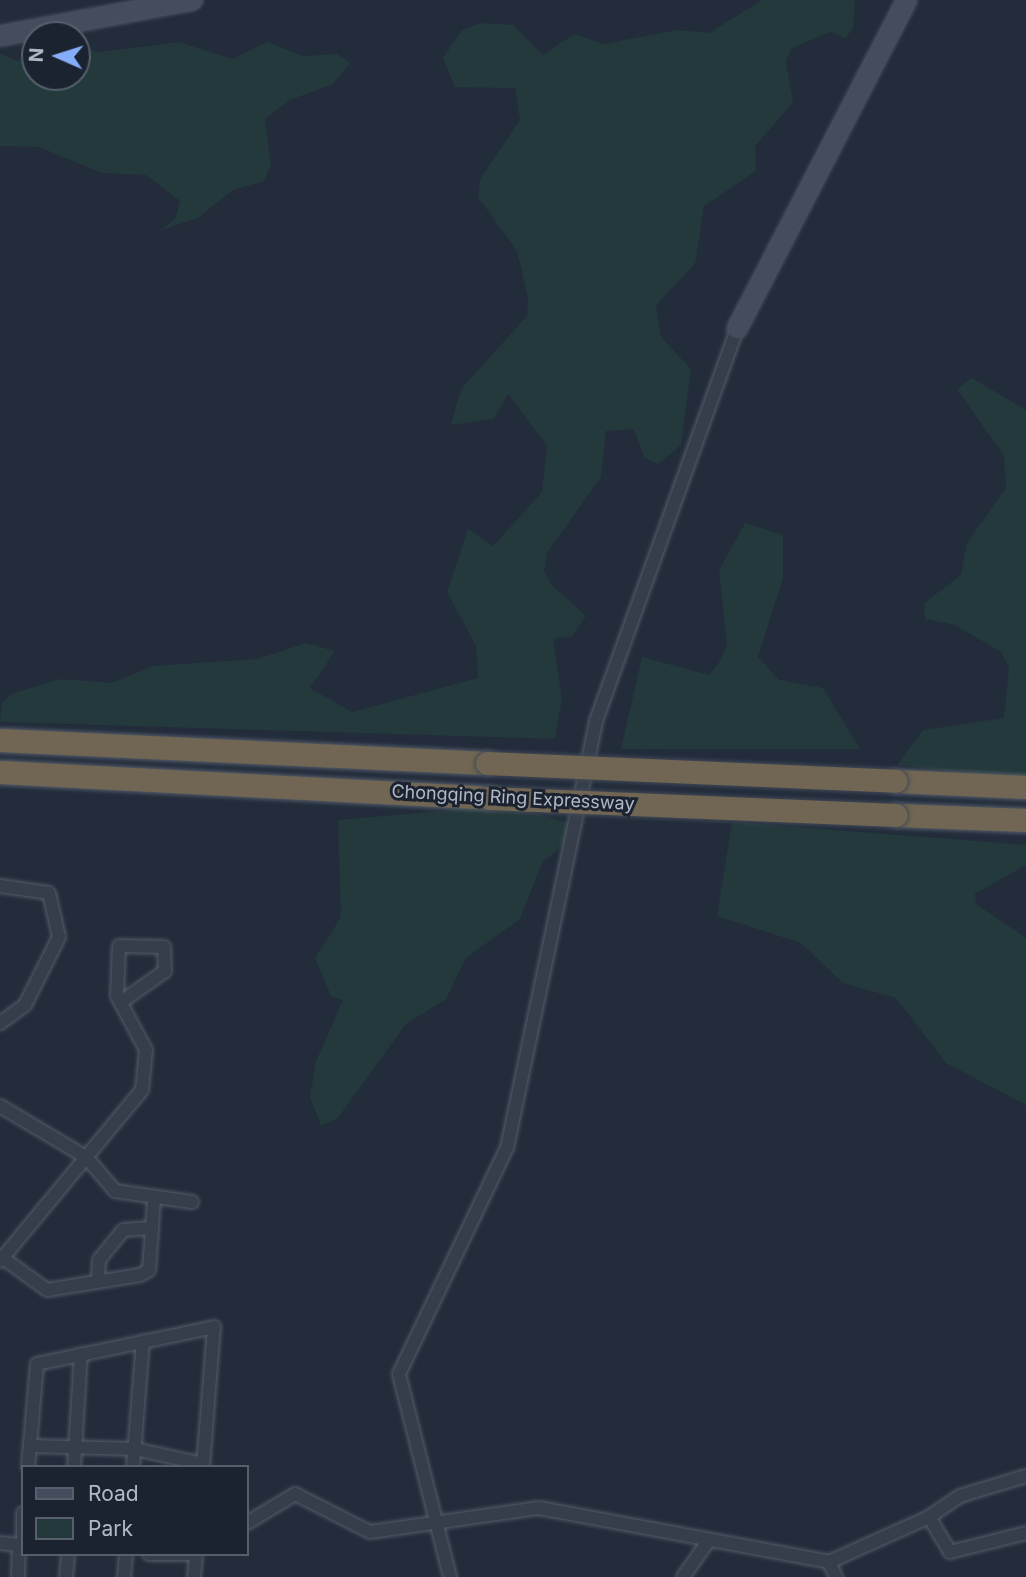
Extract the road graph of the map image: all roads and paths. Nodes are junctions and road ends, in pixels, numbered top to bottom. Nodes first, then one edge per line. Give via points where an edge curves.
1 (193, 0) edge
2 (906, 0) edge
3 (0, 36) edge
4 (737, 329) joint
5 (0, 740) edge
6 (0, 772) edge
7 (1026, 787) edge
8 (1026, 820) edge
9 (0, 886) edge
10 (121, 1002) junction
11 (0, 1023) edge
12 (0, 1106) edge
13 (86, 1157) junction
14 (154, 1200) dead end
15 (192, 1202) dead end
16 (152, 1227) junction
17 (1, 1259) edge
18 (98, 1280) dead end
19 (143, 1342) junction
20 (81, 1354) junction
21 (30, 1446) junction
22 (135, 1450) junction
23 (28, 1465) edge
24 (74, 1465) edge
25 (133, 1465) edge
26 (199, 1465) edge
27 (203, 1465) edge
28 (1026, 1476) edge
29 (929, 1517) junction
30 (248, 1522) edge
31 (438, 1523) junction
32 (1026, 1533) edge
33 (709, 1540) junction
34 (0, 1542) edge
35 (21, 1545) edge
36 (68, 1556) edge
37 (126, 1556) edge
38 (195, 1556) edge
39 (828, 1562) junction
40 (18, 1577) edge
41 (66, 1577) edge
42 (124, 1577) edge
43 (194, 1577) edge
44 (450, 1577) edge
45 (683, 1577) edge
46 (836, 1577) edge

1 - 3 street
2 - 4 street
4 - 31 street via 596,721 507,1148 399,1374
5 - 7 highway, Chongqing Ring Expressway, bridge
6 - 8 highway, Chongqing Ring Expressway, bridge
9 - 11 street via 49,893 59,937 25,1005
10 - 10 street via 119,946 164,947 165,971
10 - 13 street via 146,1050 142,1090
12 - 13 street
13 - 15 street via 115,1191
13 - 17 street
14 - 16 street
16 - 17 street via 149,1270 140,1275 47,1290
16 - 18 street via 123,1230 99,1260
19 - 20 street
19 - 22 street
19 - 27 street via 214,1327
20 - 21 street via 37,1364
20 - 24 street
21 - 22 street
21 - 23 street
22 - 25 street
22 - 26 street
28 - 29 street via 960,1496
29 - 32 street via 950,1552
29 - 39 street
30 - 31 street via 295,1494 370,1532
31 - 33 street via 538,1508
31 - 44 street
33 - 39 street
33 - 45 street
34 - 35 street
35 - 40 street
36 - 41 street
37 - 42 street
38 - 43 street
39 - 46 street

